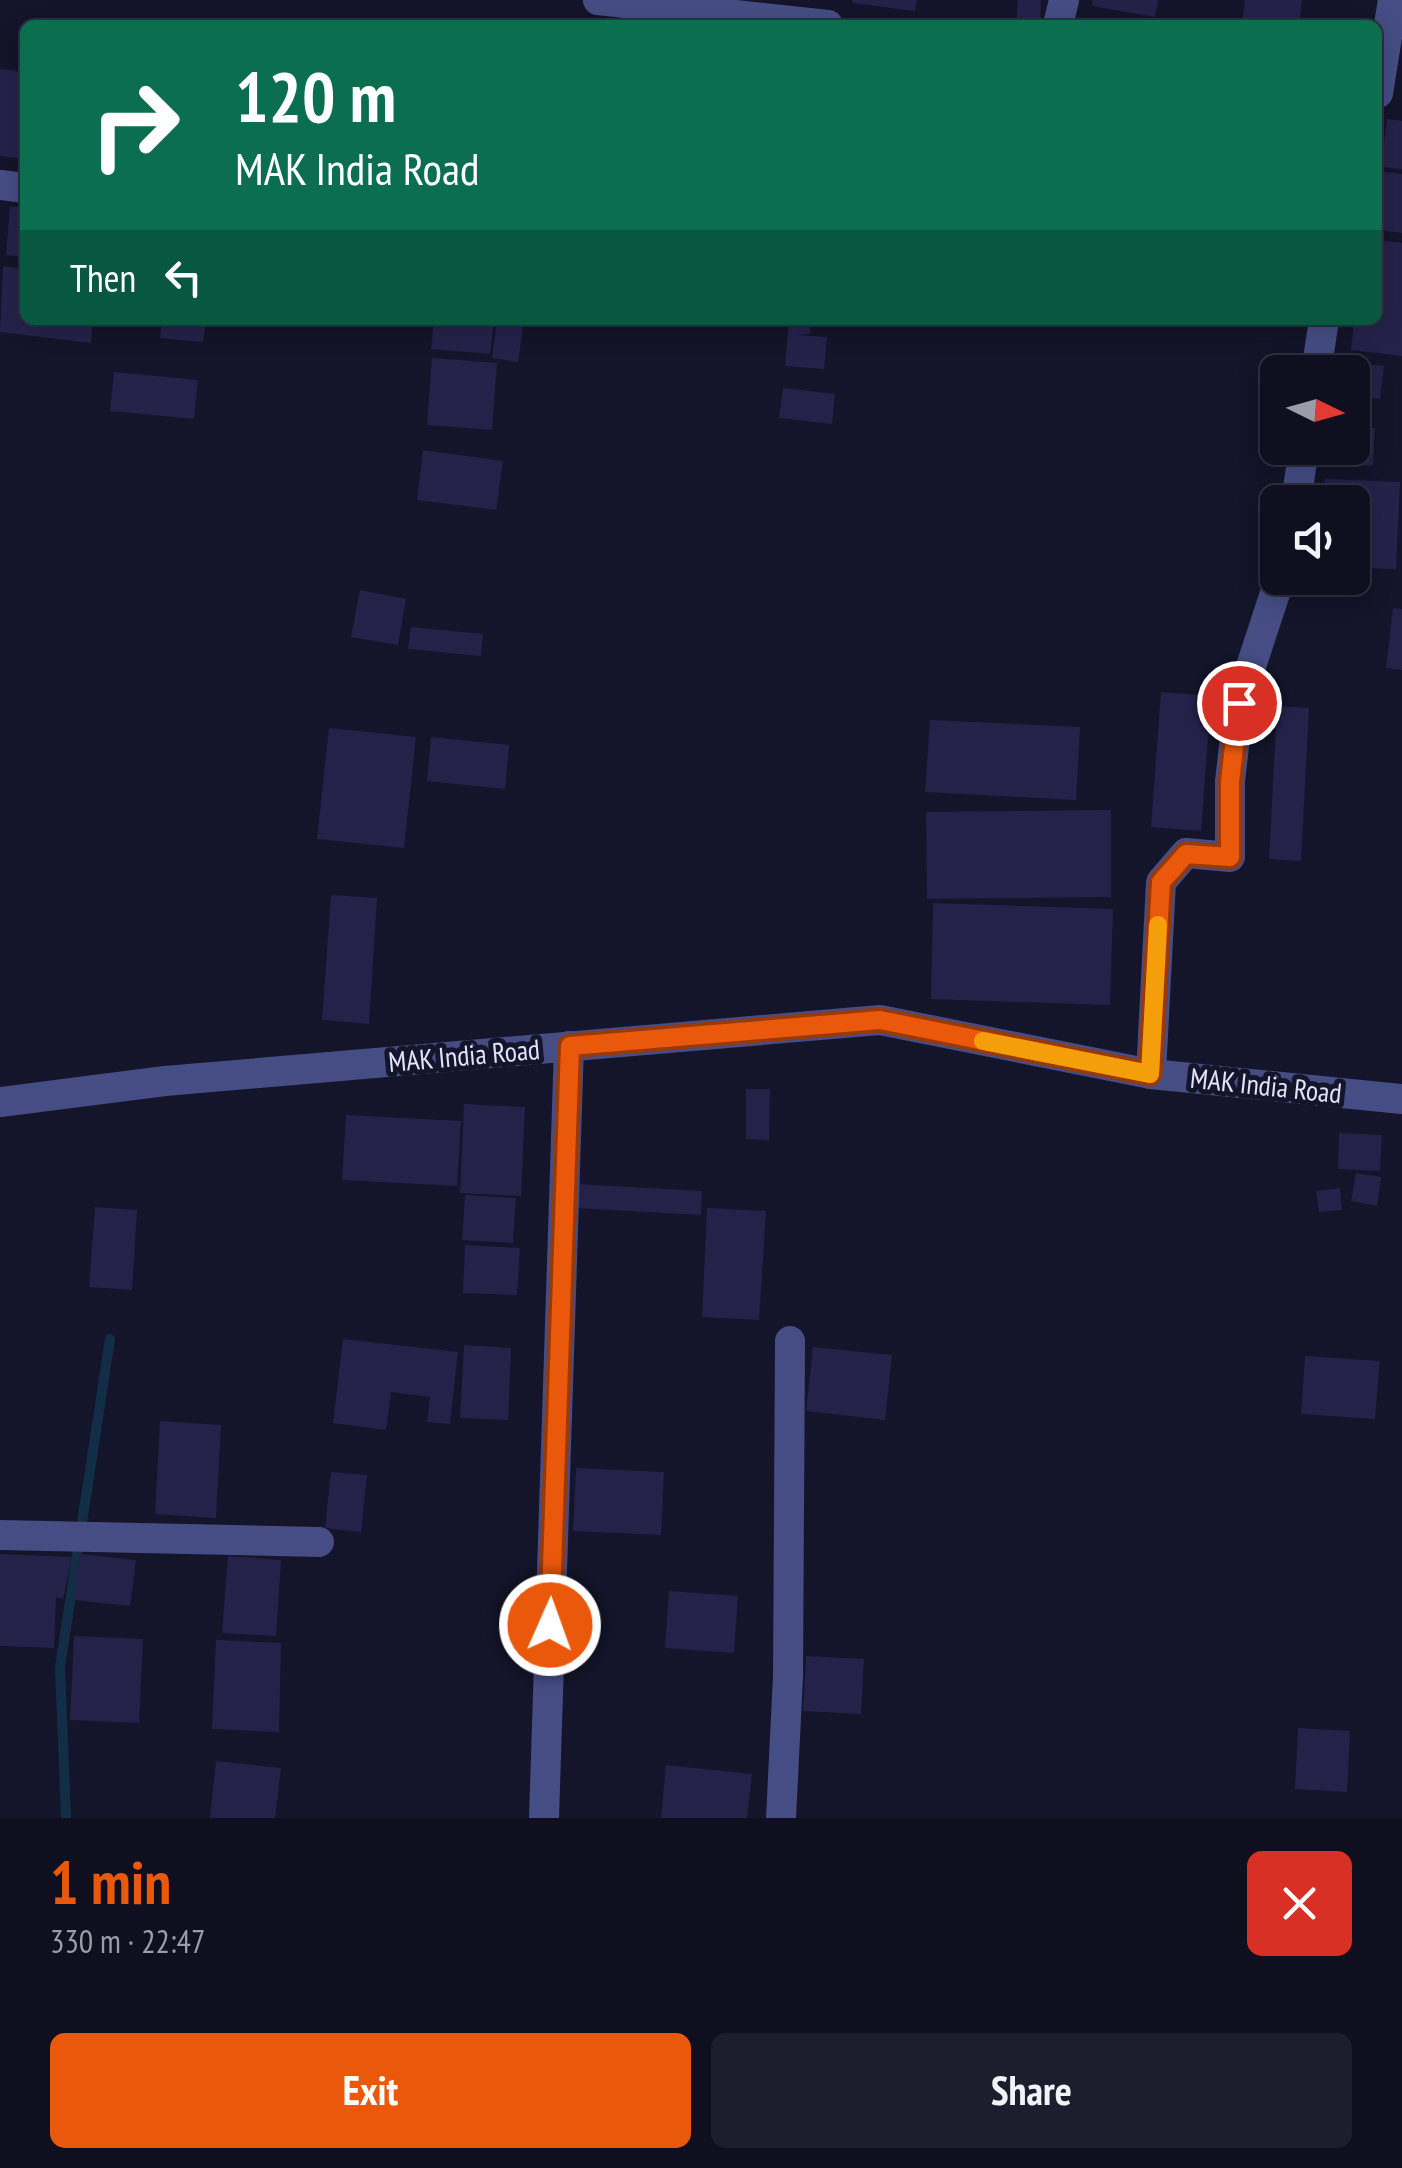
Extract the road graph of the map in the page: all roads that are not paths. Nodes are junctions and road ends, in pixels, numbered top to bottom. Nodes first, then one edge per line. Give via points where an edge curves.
1 (598, 0) edge
2 (1394, 0) edge
3 (753, 9) edge
4 (805, 20) edge
5 (1382, 70) edge
6 (1323, 325) edge
7 (1319, 355) edge
8 (1274, 595) edge
9 (570, 1046) junction
10 (1150, 1074) junction
11 (1402, 1099) edge
12 (0, 1102) edge
13 (790, 1341) dead end
14 (0, 1535) edge
15 (319, 1542) dead end
16 (544, 1818) edge
17 (781, 1818) edge

1 - 3 street
2 - 5 street
3 - 4 street
6 - 7 street
8 - 10 street via 1239,703 1230,857 1186,854 1161,882
9 - 10 street, MAK India Road via 880,1020
9 - 12 street, MAK India Road
9 - 16 street
10 - 11 street, MAK India Road
13 - 17 street
14 - 15 street

